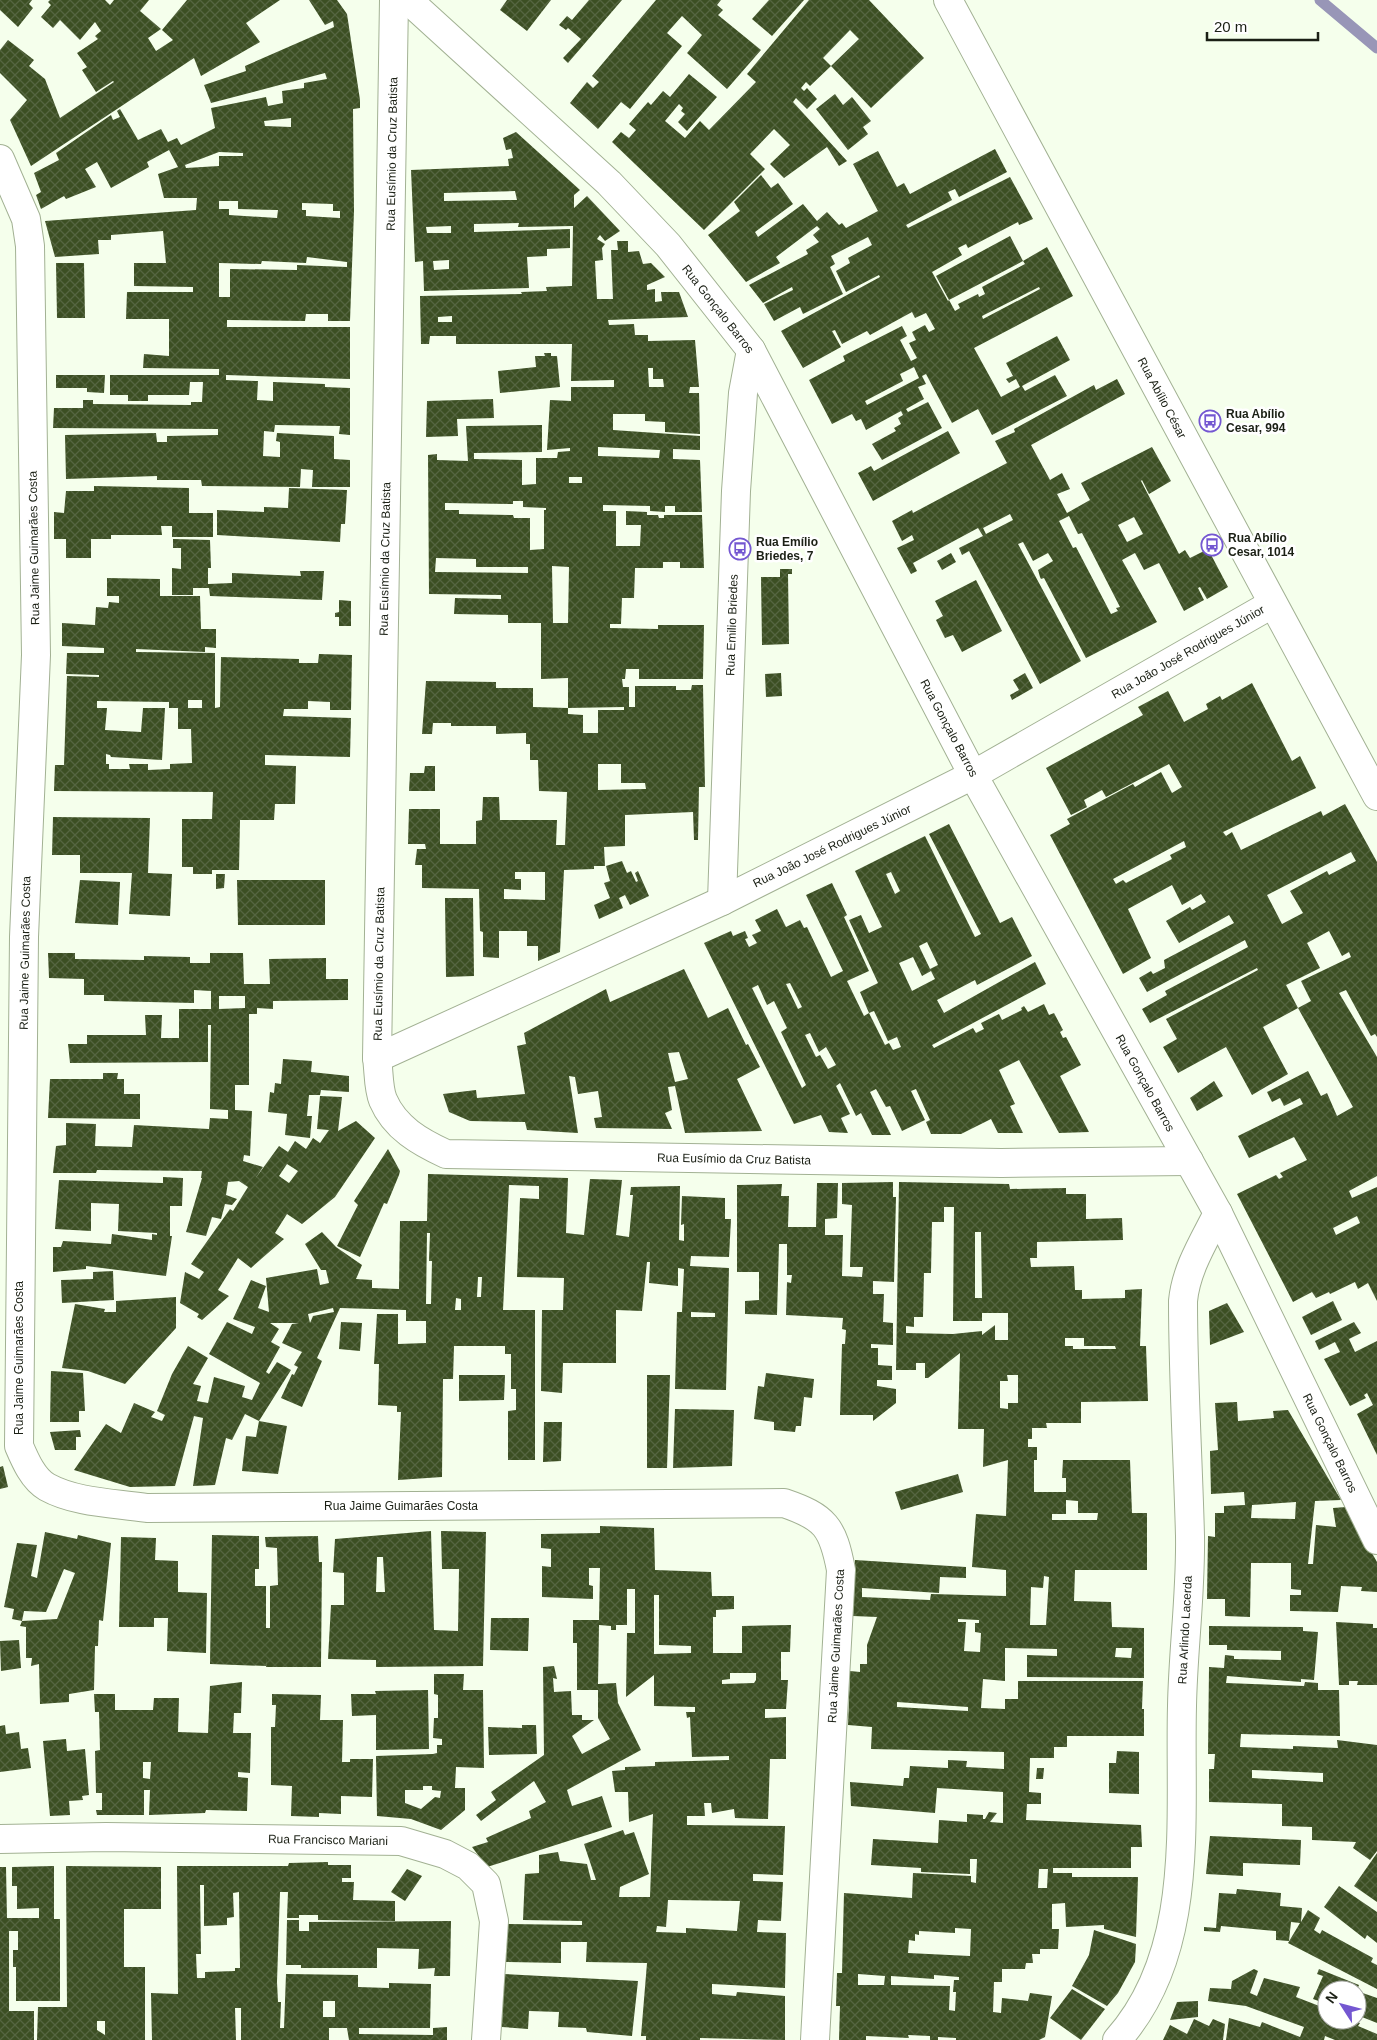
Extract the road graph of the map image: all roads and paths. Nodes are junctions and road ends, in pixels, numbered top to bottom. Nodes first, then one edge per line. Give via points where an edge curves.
1 (394, 0) edge
2 (408, 0) edge
3 (947, 5) edge
4 (0, 159) edge
5 (751, 350) junction
6 (1272, 604) junction
7 (973, 775) junction
8 (1377, 796) edge
9 (722, 900) junction
10 (377, 1058) junction
11 (1189, 1161) junction
12 (1218, 1213) junction
13 (1377, 1540) edge
14 (0, 1839) edge
15 (486, 2040) edge
16 (815, 2040) edge
17 (1117, 2040) edge

1 - 10 street, Rua Eusímio da Cruz Batista
2 - 5 street, Rua Gonçalo Barros via 609,183 668,245
3 - 6 street, Rua Abílio César
4 - 16 street, Rua Jaime Guimarães Costa via 26,219 30,246 36,655 24,937 19,1446 29,1468 46,1487 72,1497 147,1508 784,1503 808,1512 826,1526 836,1547 840,1570
5 - 7 street, Rua Gonçalo Barros
5 - 9 street, Rua Emilio Briedes via 741,410 736,491
6 - 7 street, Rua João José Rodrigues Júnior
6 - 8 street, Rua Abílio César
7 - 9 street, Rua João José Rodrigues Júnior
7 - 11 street, Rua Gonçalo Barros
9 - 10 street, Rua João José Rodrigues Júnior
10 - 11 street, Rua Eusímio da Cruz Batista via 383,1099 398,1125 446,1154 1001,1163
11 - 12 street, Rua Gonçalo Barros
12 - 13 street, Rua Gonçalo Barros
12 - 17 street, Rua Arlindo Lacerda via 1192,1263 1183,1301 1190,1538 1179,1852 1173,1917 1155,1980 1142,2006
14 - 15 street, Rua Francisco Mariani via 106,1837 401,1841 445,1854 468,1866 486,1884 491,1902 494,1921

